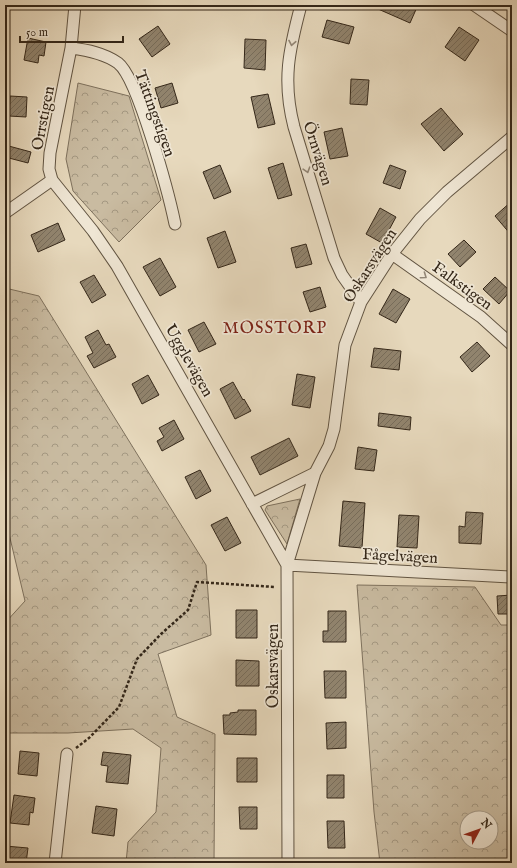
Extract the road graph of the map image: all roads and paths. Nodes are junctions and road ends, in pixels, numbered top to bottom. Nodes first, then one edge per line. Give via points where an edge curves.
1 (75, 5) edge
2 (301, 5) edge
3 (474, 5) edge
4 (512, 31) edge
5 (71, 48) junction
6 (512, 137) edge
7 (52, 180) junction
8 (5, 213) edge
9 (175, 224) dead end
10 (392, 254) junction
11 (361, 302) junction
12 (512, 345) edge
13 (315, 473) junction
14 (252, 504) junction
15 (287, 564) junction
16 (512, 576) edge
17 (288, 588) junction
18 (67, 754) joint
19 (55, 863) edge
20 (288, 863) edge

1 - 5 street, Orrstigen
2 -> 11 street, Örnvägen via 288,65 289,108 334,258 342,275
3 - 4 street
5 - 7 street, Orrstigen via 50,153 49,169
5 - 9 street, Tättingstigen via 103,55 118,63 125,71 142,110 170,199
6 - 10 street, Oskarsvägen via 447,192 420,219
7 - 8 street
7 - 14 street, Ugglevägen via 117,266
10 - 11 street, Oskarsvägen
10 -> 12 street, Falkstigen via 481,317
11 - 13 street, Oskarsvägen via 345,345 334,429 329,446
13 - 14 street
13 - 15 street, Oskarsvägen
14 - 15 street, Ugglevägen
15 - 16 street, Fågelvägen
15 - 17 street, Oskarsvägen
17 - 18 path via 197,582 188,610 137,659 119,707 89,738
17 - 20 street, Oskarsvägen
18 - 19 street

